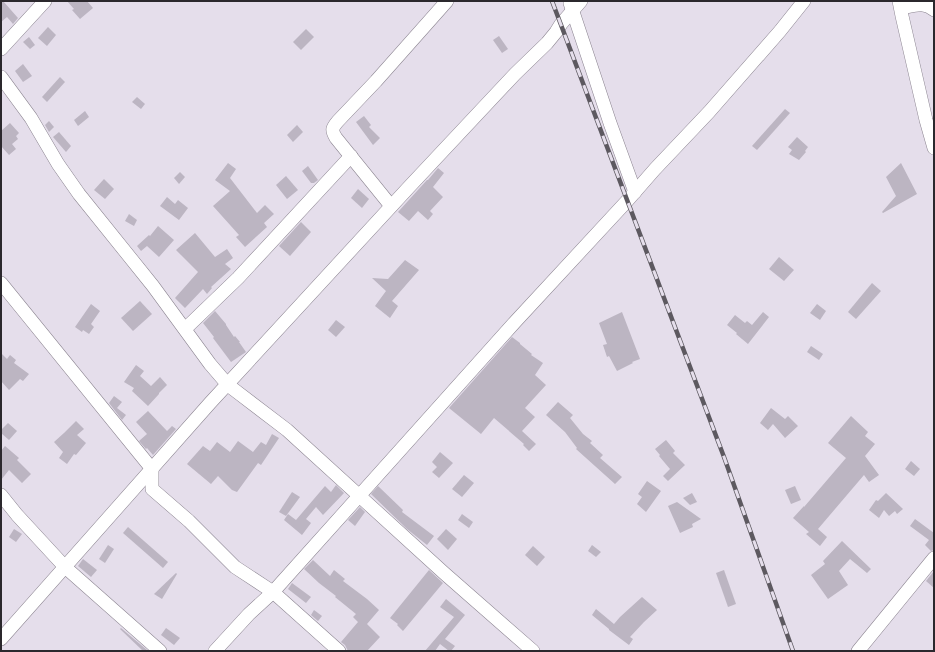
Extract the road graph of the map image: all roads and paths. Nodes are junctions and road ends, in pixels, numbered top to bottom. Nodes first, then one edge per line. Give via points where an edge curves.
1 (45, 1) edge
2 (447, 1) edge
3 (804, 1) edge
4 (574, 4) edge
5 (900, 5) edge
6 (934, 10) edge
7 (1, 49) edge
8 (1, 77) edge
9 (934, 148) edge
10 (351, 156) junction
11 (634, 192) junction
12 (392, 206) junction
13 (1, 283) edge
14 (185, 329) junction
15 (228, 385) junction
16 (152, 469) junction
17 (1, 495) edge
18 (360, 496) junction
19 (934, 558) edge
20 (65, 567) junction
21 (273, 592) junction
22 (1, 639) edge
23 (160, 651) edge
24 (215, 651) edge
25 (339, 651) edge
26 (534, 651) edge
27 (858, 651) edge

1 - 7 street
2 - 10 street via 333,128 336,138
3 - 11 street via 709,112
4 - 11 street
4 - 12 street via 547,43
5 - 6 street via 922,4
5 - 9 street
8 - 14 street via 31,118 79,194
10 - 12 street
10 - 14 street via 238,278
11 - 18 street
12 - 15 street
13 - 16 street
14 - 15 street
15 - 16 street
15 - 18 street via 287,430
16 - 20 street
16 - 21 street via 152,489 189,521 235,568
17 - 20 street
18 - 21 street
18 - 26 street
19 - 27 street
20 - 22 street
20 - 23 street
21 - 24 street
21 - 25 street

